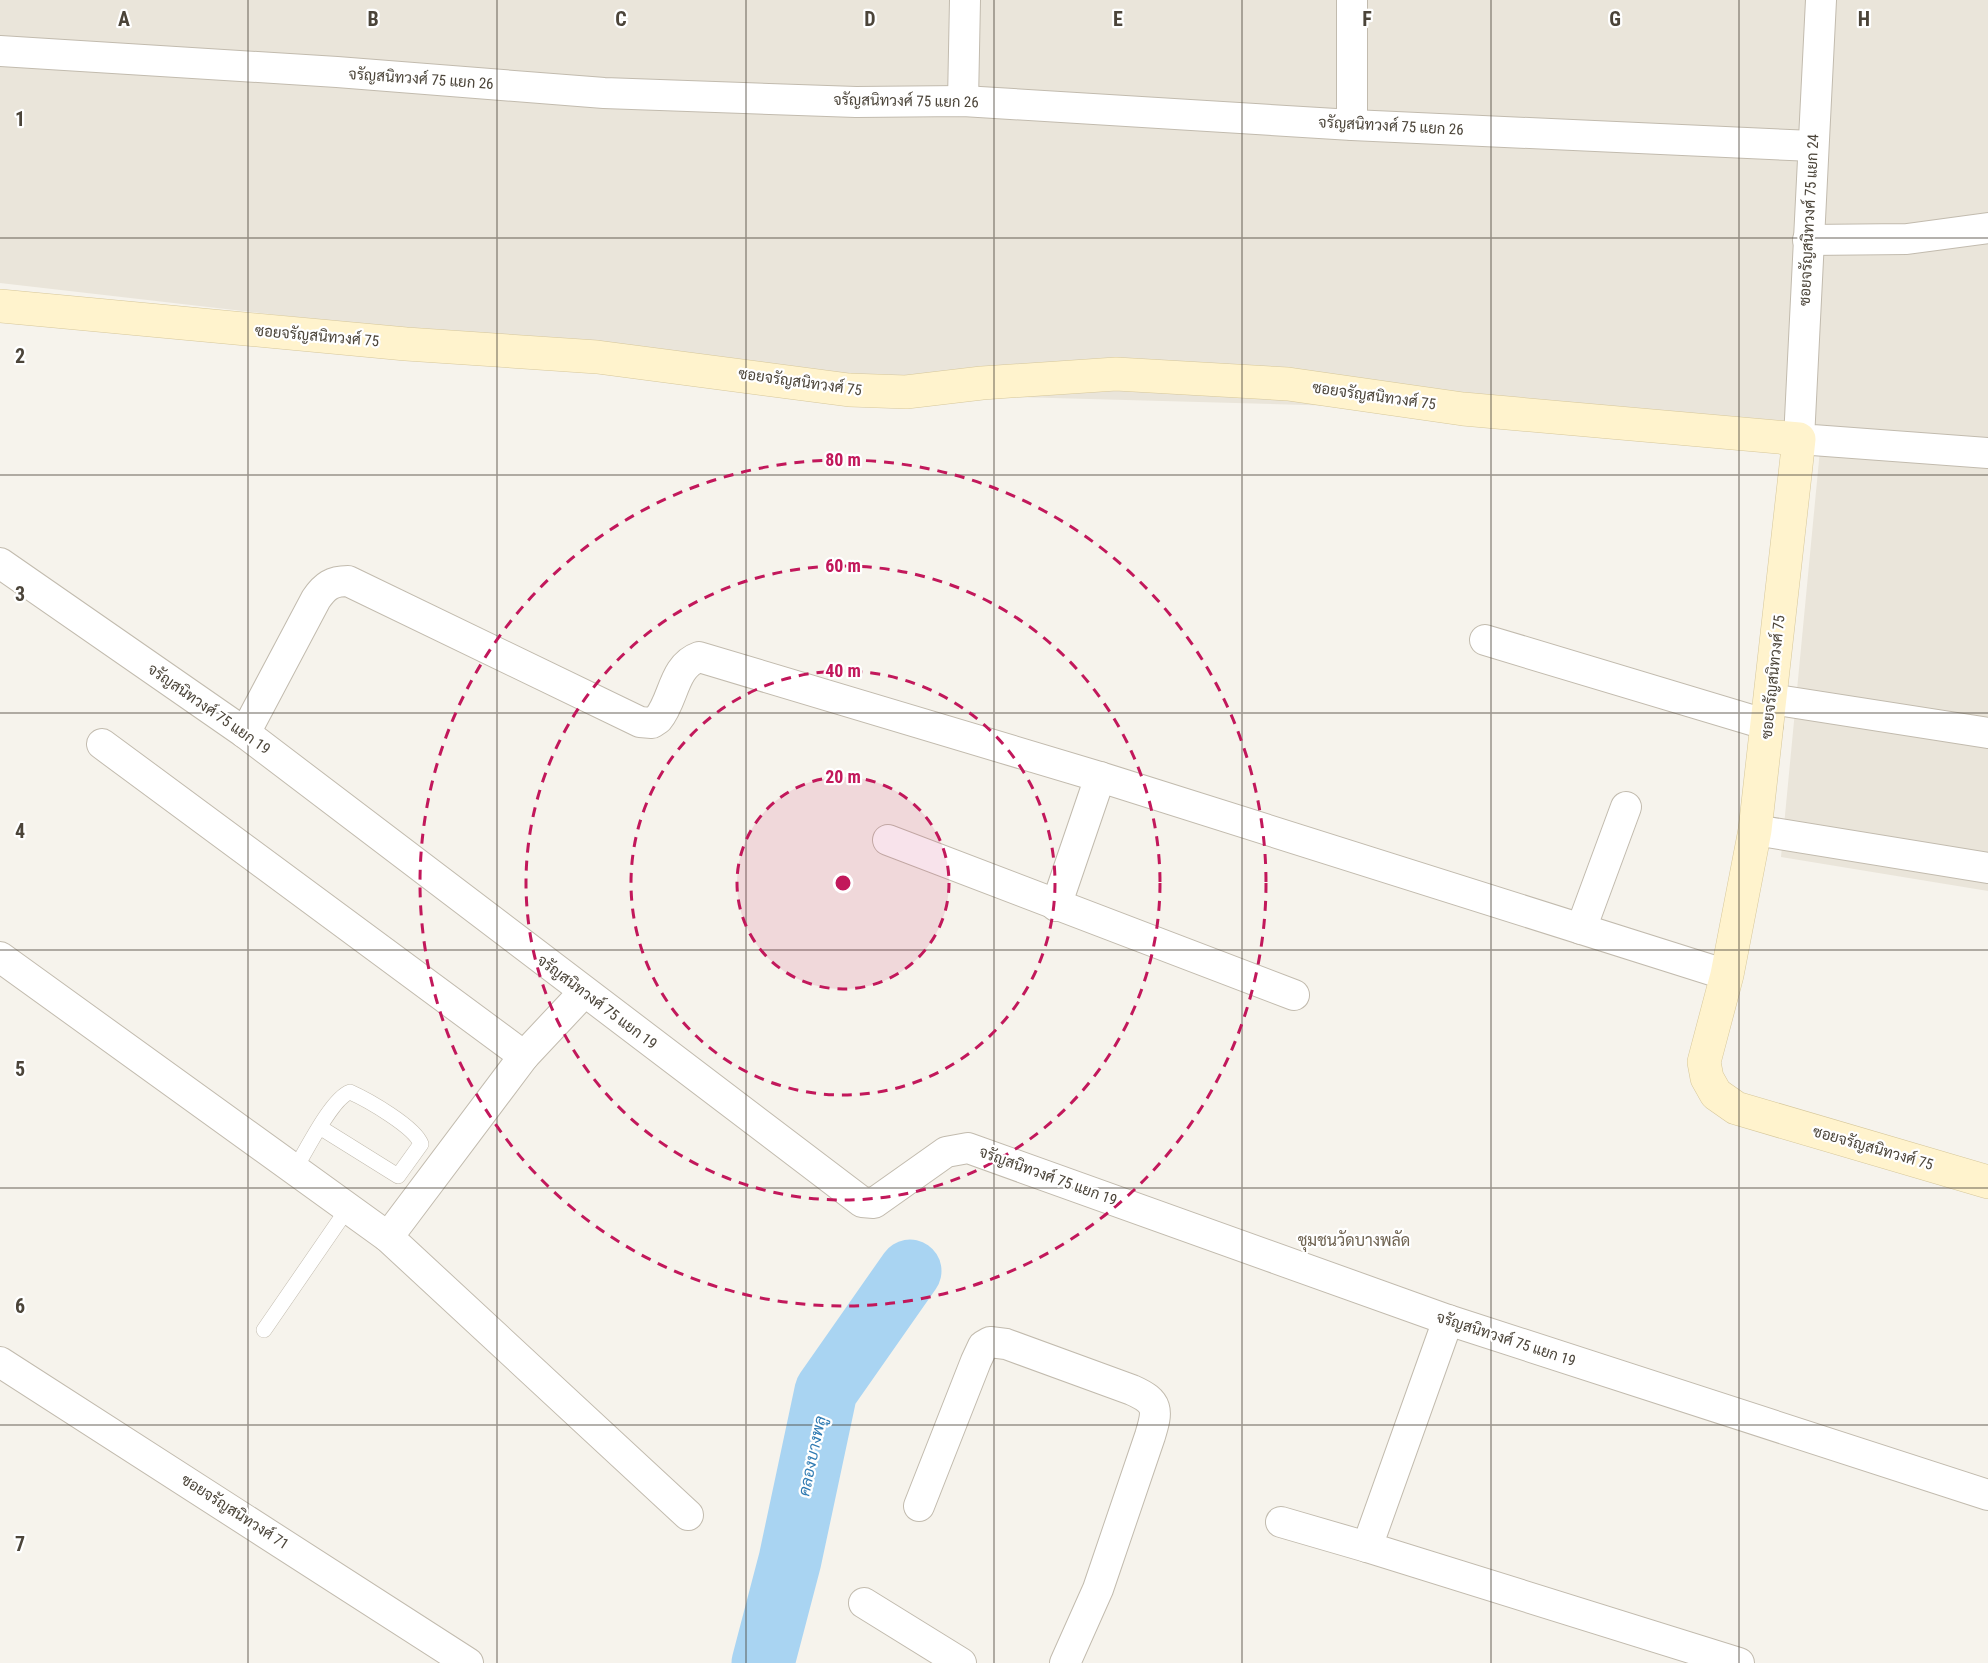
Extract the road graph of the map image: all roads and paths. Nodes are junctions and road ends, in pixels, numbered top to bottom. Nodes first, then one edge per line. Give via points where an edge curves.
1 (965, 0) edge
2 (1352, 0) edge
3 (1821, 0) edge
4 (0, 51) edge
5 (963, 101) junction
6 (1352, 125) junction
7 (1813, 146) junction
8 (1988, 228) edge
9 (1808, 240) junction
10 (0, 306) edge
11 (1799, 440) junction
12 (1988, 453) edge
13 (0, 563) edge
14 (1485, 640) dead end
15 (1770, 712) junction
16 (245, 733) junction
17 (1988, 733) edge
18 (102, 744) dead end
19 (1100, 777) junction
20 (1626, 807) dead end
21 (1755, 830) junction
22 (888, 840) dead end
23 (1988, 868) edge
24 (1056, 906) junction
25 (1581, 929) junction
26 (0, 957) edge
27 (1727, 975) junction
28 (584, 992) junction
29 (1294, 995) dead end
30 (524, 1056) junction
31 (321, 1128) junction
32 (295, 1169) junction
33 (1988, 1182) edge
34 (348, 1208) junction
35 (388, 1237) junction
36 (1448, 1320) junction
37 (264, 1330) dead end
38 (0, 1362) edge
39 (1988, 1495) edge
40 (919, 1506) dead end
41 (688, 1515) dead end
42 (1281, 1522) dead end
43 (1367, 1547) junction
44 (864, 1603) dead end
45 (468, 1663) edge
46 (961, 1663) edge
47 (1065, 1663) edge
48 (1739, 1663) edge

1 - 5 street
2 - 6 street
3 - 7 street, ซอยจรัญสนิทวงศ์ 75 แยก 24
4 - 5 street, จรัญสนิทวงศ์ 75 แยก 26 via 604,93 856,102
5 - 6 street, จรัญสนิทวงศ์ 75 แยก 26
6 - 7 street, จรัญสนิทวงศ์ 75 แยก 26
7 - 9 street, ซอยจรัญสนิทวงศ์ 75 แยก 24
8 - 9 street via 1907,239
9 - 11 street, ซอยจรัญสนิทวงศ์ 75 แยก 24
10 - 11 street, ซอยจรัญสนิทวงศ์ 75 via 406,344 597,357 849,390 906,392 982,383 1139,375 1288,384 1464,409
11 - 12 street
11 - 15 street, ซอยจรัญสนิทวงศ์ 75
13 - 16 street, จรัญสนิทวงศ์ 75 แยก 19
14 - 15 street
15 - 17 street
15 - 21 street, ซอยจรัญสนิทวงศ์ 75
16 - 19 street via 316,598 336,581 348,581 640,722 658,719 682,669 699,657
16 - 28 street, จรัญสนิทวงศ์ 75 แยก 19
18 - 30 street
19 - 24 street
19 - 25 street
20 - 25 street
21 - 23 street
21 - 27 street, ซอยจรัญสนิทวงศ์ 75
22 - 24 street
24 - 29 street
25 - 27 street
26 - 32 street
27 - 33 street, ซอยจรัญสนิทวงศ์ 75 via 1704,1062 1716,1094 1736,1108
28 - 30 street
28 - 36 street, จรัญสนิทวงศ์ 75 แยก 19 via 862,1202 874,1203 946,1152 968,1148
30 - 35 street
31 - 31 lane via 340,1097 350,1092 408,1129 421,1144 398,1176
31 - 32 lane
32 - 34 street
34 - 35 street
34 - 37 lane
35 - 41 street
36 - 39 street, จรัญสนิทวงศ์ 75 แยก 19
36 - 43 street
38 - 45 street, ซอยจรัญสนิทวงศ์ 71
40 - 47 street via 976,1360 983,1346 990,1342 1006,1344 1132,1390 1153,1403 1157,1414 1150,1436 1098,1589
42 - 43 street
43 - 48 street
44 - 46 street

